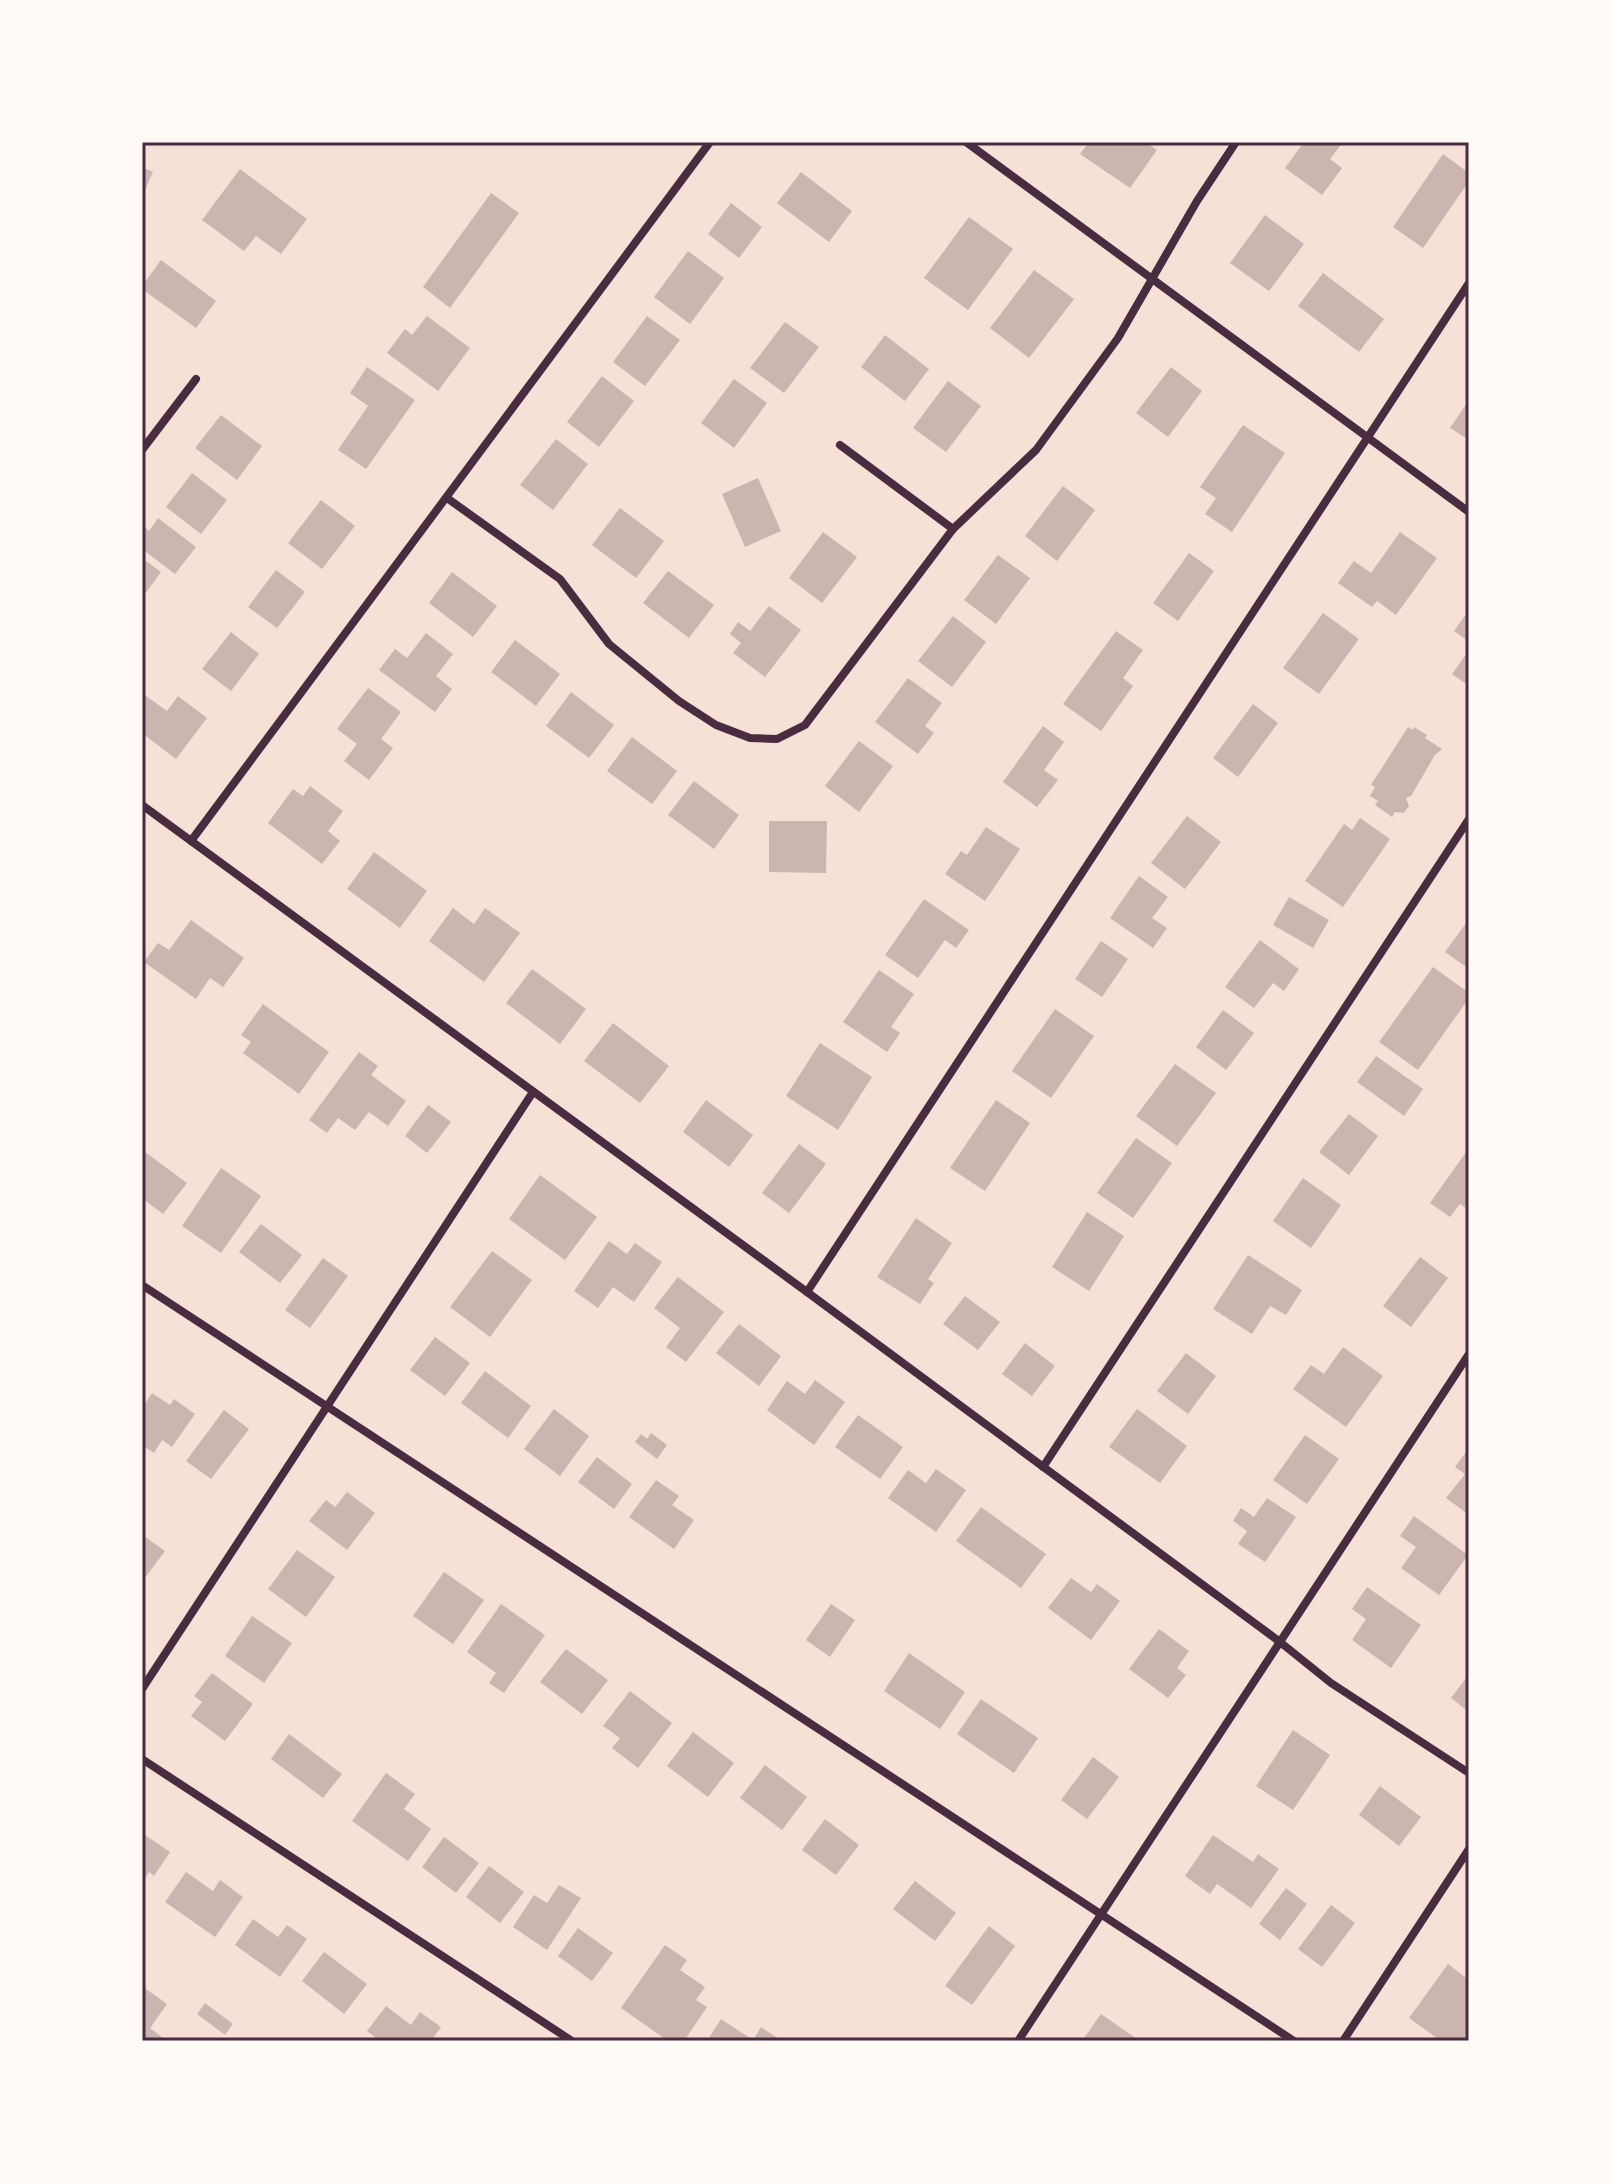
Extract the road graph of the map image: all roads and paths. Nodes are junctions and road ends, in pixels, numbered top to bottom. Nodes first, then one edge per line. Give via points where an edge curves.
1 (710, 142) edge
2 (966, 142) edge
3 (1236, 142) edge
4 (1152, 279) junction
5 (1469, 283) edge
6 (196, 379) dead end
7 (1368, 438) junction
8 (840, 445) dead end
9 (142, 450) edge
10 (447, 498) junction
11 (1469, 512) edge
12 (953, 529) junction
13 (142, 805) edge
14 (1469, 819) edge
15 (191, 841) junction
16 (533, 1092) junction
17 (142, 1285) edge
18 (807, 1292) junction
19 (1469, 1354) edge
20 (328, 1407) junction
21 (1043, 1467) junction
22 (1280, 1642) junction
23 (142, 1689) edge
24 (142, 1759) edge
25 (1469, 1773) edge
26 (1469, 1849) edge
27 (1101, 1914) junction
28 (572, 2041) edge
29 (1018, 2041) edge
30 (1294, 2041) edge
31 (1343, 2041) edge

1 - 10 street
2 - 4 street
3 - 4 street
4 - 7 street
4 - 12 street via 1118,338 1036,450
5 - 7 street
6 - 9 street
7 - 11 street
7 - 18 street
8 - 12 street
10 - 12 street via 560,579 609,644 679,701 716,725 750,738 777,739 805,725
10 - 15 street
13 - 15 street
14 - 21 street
15 - 16 street
16 - 18 street
16 - 20 street
17 - 20 street
18 - 21 street
19 - 22 street
20 - 23 street
20 - 27 street
21 - 22 street
22 - 25 street via 1331,1683
22 - 27 street
24 - 28 street
26 - 31 street
27 - 29 street
27 - 30 street

